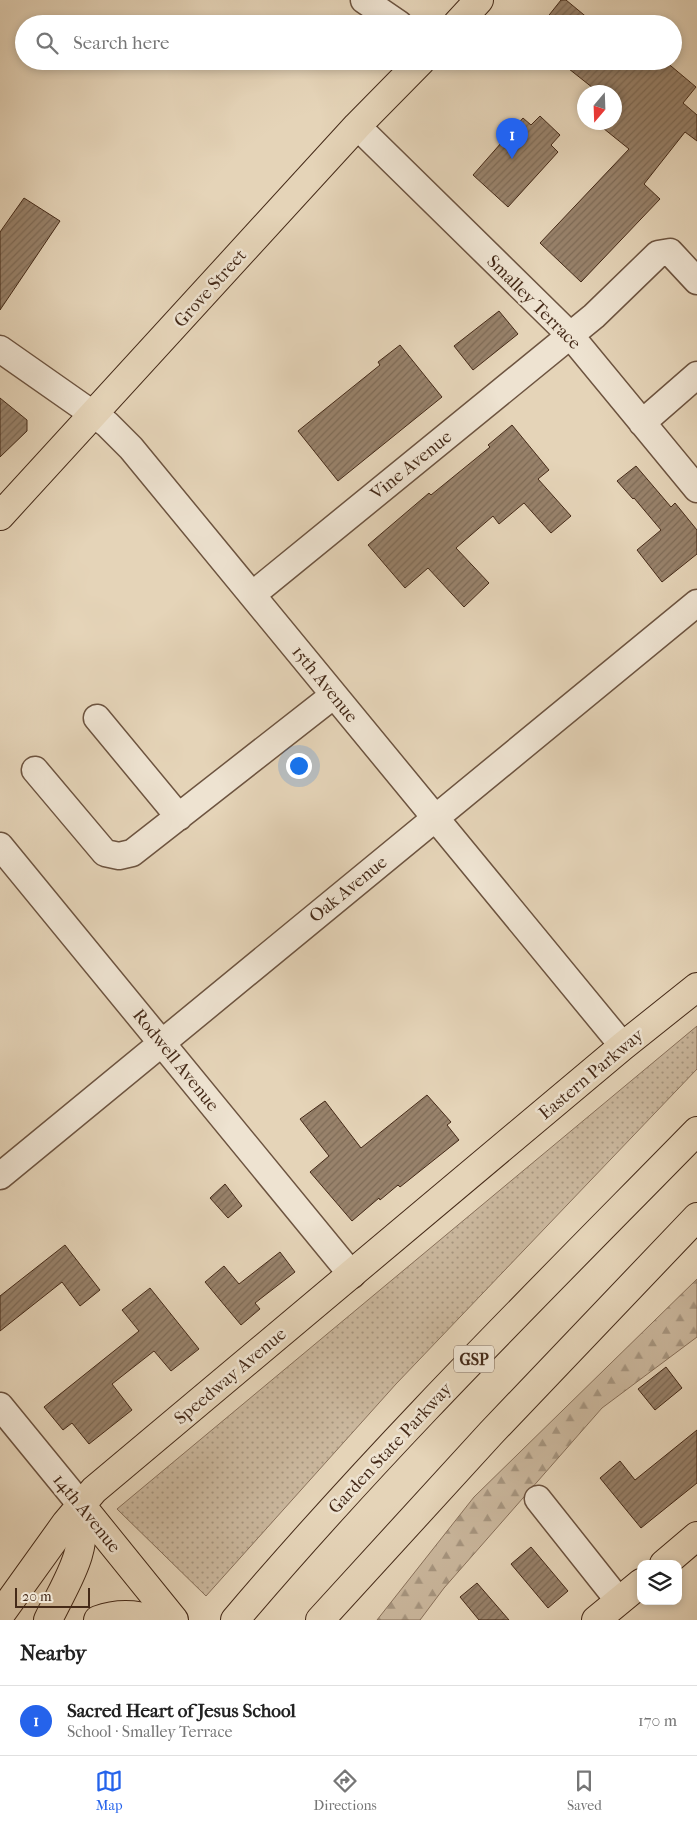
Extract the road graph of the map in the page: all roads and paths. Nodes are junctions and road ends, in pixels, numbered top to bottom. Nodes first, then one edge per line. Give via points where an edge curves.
1 (364, 0) edge
2 (479, 0) edge
3 (386, 15) edge
4 (465, 15) edge
5 (413, 70) edge
6 (357, 126) junction
7 (697, 281) edge
8 (570, 335) junction
9 (0, 348) edge
10 (697, 375) edge
11 (94, 414) junction
12 (642, 423) junction
13 (697, 489) edge
14 (0, 516) edge
15 (252, 595) junction
16 (697, 603) edge
17 (334, 695) junction
18 (97, 718) dead end
19 (35, 770) dead end
20 (179, 817) junction
21 (435, 818) junction
22 (0, 846) edge
23 (697, 987) edge
24 (162, 1043) junction
25 (623, 1046) junction
26 (697, 1131) edge
27 (487, 1162) joint
28 (0, 1176) edge
29 (697, 1218) edge
30 (352, 1275) junction
31 (0, 1406) edge
32 (538, 1500) dead end
33 (81, 1505) junction
34 (697, 1536) edge
35 (669, 1560) edge
36 (637, 1586) edge
37 (619, 1601) junction
38 (0, 1615) edge
39 (48, 1620) edge
40 (98, 1620) edge
41 (154, 1620) edge
42 (174, 1620) edge
43 (236, 1620) edge
44 (320, 1620) edge
45 (596, 1620) edge

1 - 3 street
2 - 4 main road
5 - 6 main road, Grove Street
6 - 8 street, Smalley Terrace
6 - 11 main road, Grove Street
7 - 8 street, Vine Avenue via 670,252 658,254
8 - 12 street, Smalley Terrace
8 - 15 street, Vine Avenue
9 - 11 street, 15th Avenue
10 - 12 street
11 - 14 main road, Grove Street
11 - 15 street, 15th Avenue via 131,448
12 - 13 street, Smalley Terrace
15 - 17 street, 15th Avenue
16 - 21 street, Oak Avenue
17 - 20 street
17 - 21 street, 15th Avenue
18 - 20 street
19 - 20 street via 105,853 119,856 132,853
21 - 24 street, Oak Avenue
21 - 25 street, 15th Avenue
22 - 24 street, Rodwell Avenue
23 - 25 main road, Eastern Parkway
24 - 28 street, Oak Avenue
24 - 30 street, Rodwell Avenue
25 - 27 main road, Eastern Parkway
26 - 43 main road, Garden State Parkway / GSP via 452,1382
27 - 30 main road, Speedway Avenue
29 - 44 main road via 490,1433
30 - 33 main road, Speedway Avenue via 109,1477
31 - 33 street, 14th Avenue
32 - 37 street
33 - 38 main road, Speedway Avenue
33 - 39 main road via 82,1545
33 - 42 main road, 14th Avenue
34 - 35 main road
36 - 37 main road
37 - 45 main road
40 - 41 main road via 131,1614

